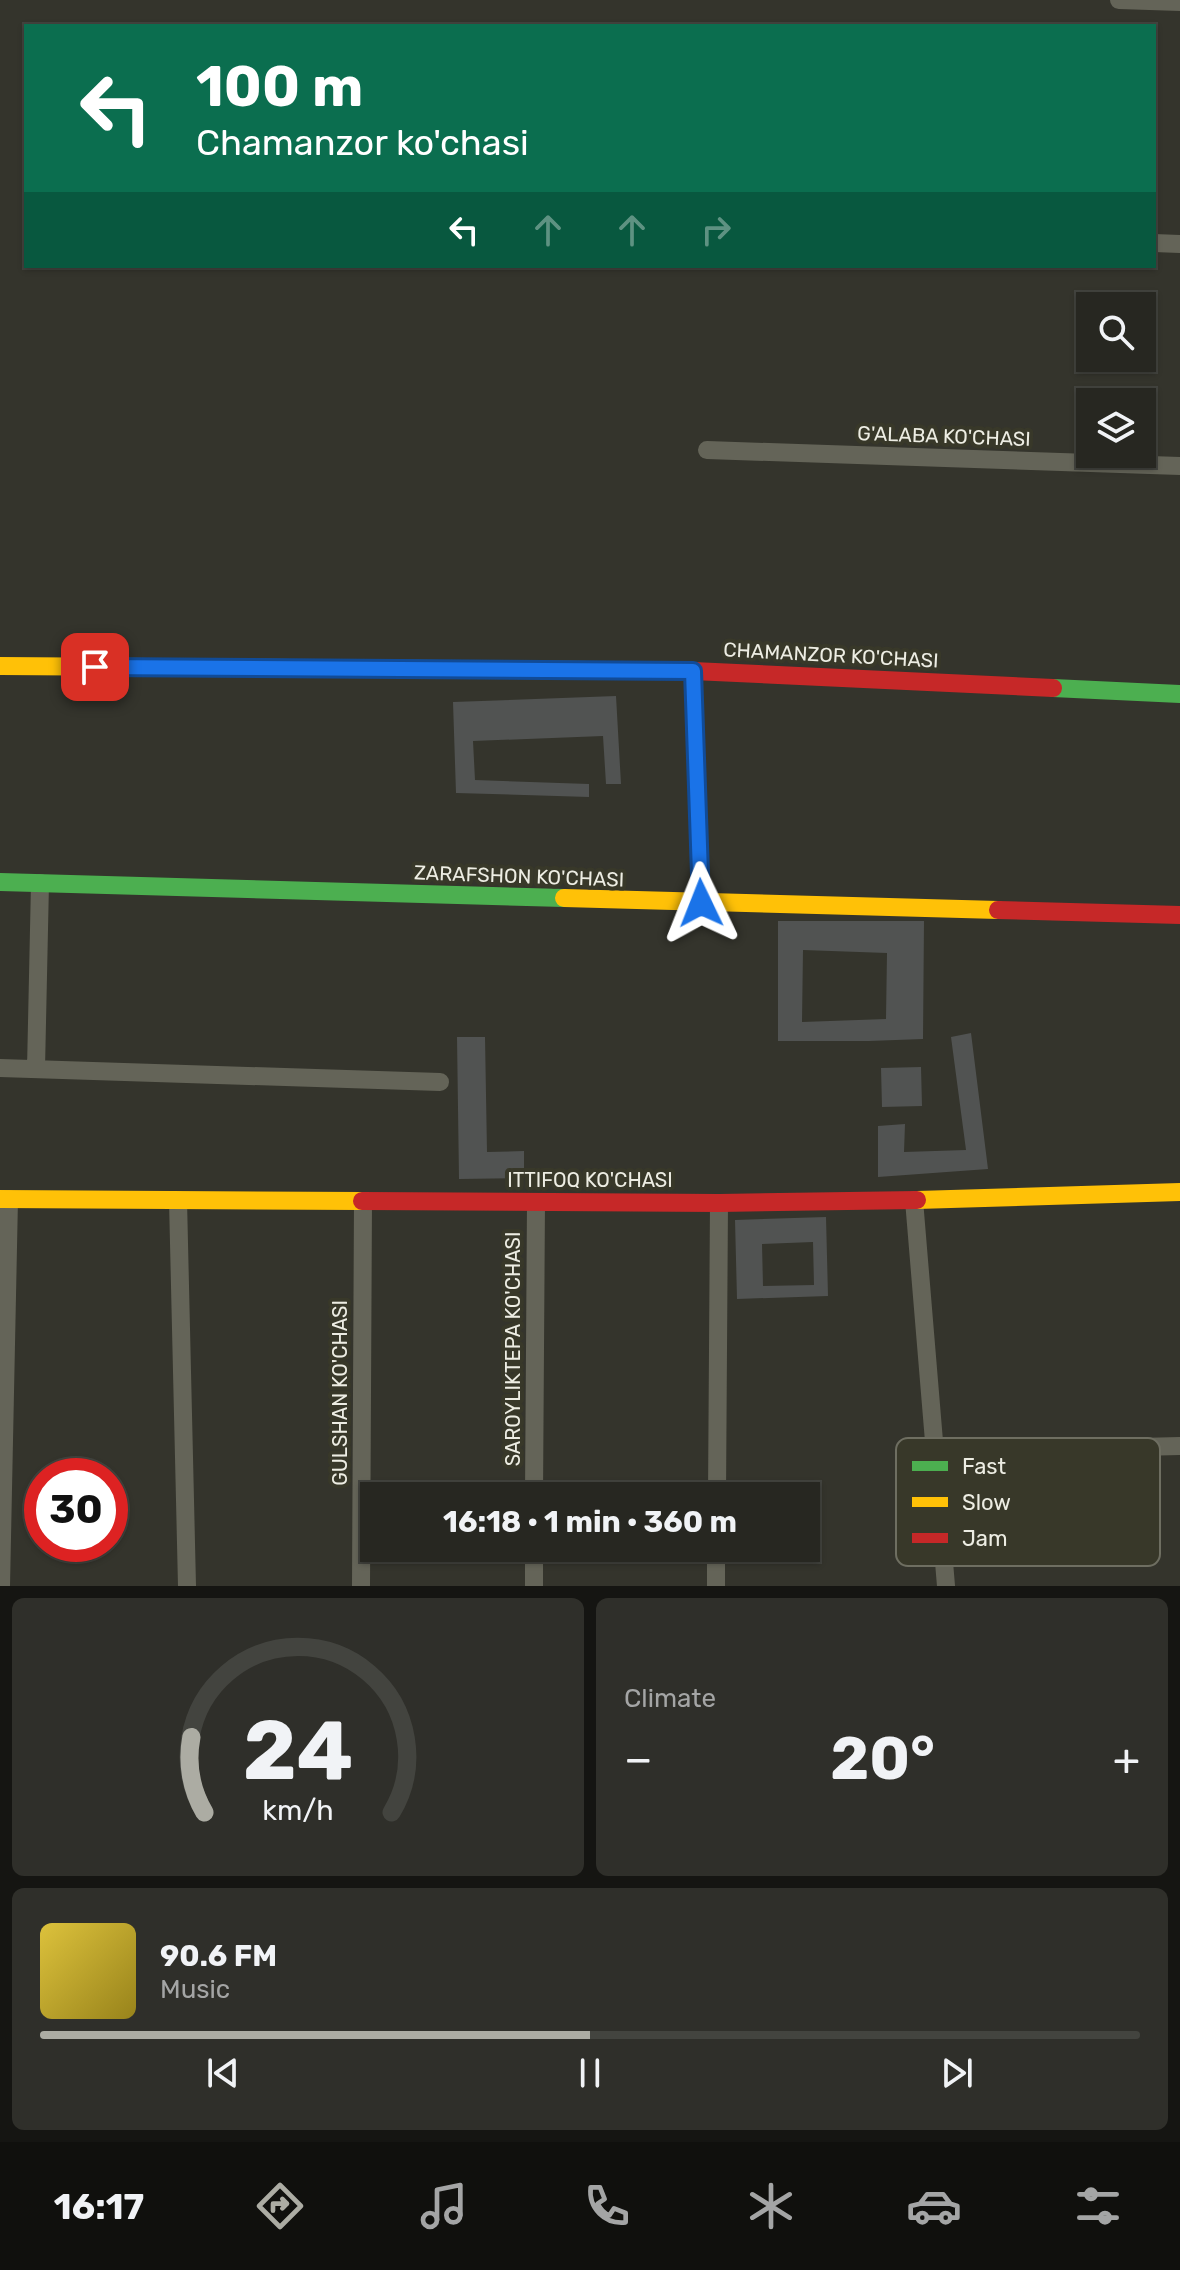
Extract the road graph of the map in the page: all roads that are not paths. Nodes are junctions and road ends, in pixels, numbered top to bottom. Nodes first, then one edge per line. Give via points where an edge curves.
1 (1119, 0) edge
2 (1180, 2) edge
3 (1156, 243) edge
4 (1180, 244) edge
5 (707, 450) dead end
6 (1180, 466) edge
7 (0, 666) edge
8 (693, 671) junction
9 (1180, 694) edge
10 (0, 882) edge
11 (40, 883) junction
12 (701, 903) junction
13 (1180, 915) edge
14 (0, 1068) edge
15 (36, 1069) junction
16 (440, 1082) dead end
17 (1180, 1192) edge
18 (4, 1199) edge
19 (178, 1200) junction
20 (914, 1200) junction
21 (363, 1201) junction
22 (536, 1202) junction
23 (719, 1203) junction
24 (933, 1438) edge
25 (1160, 1446) edge
26 (1180, 1446) edge
27 (534, 1482) edge
28 (717, 1482) edge
29 (534, 1562) edge
30 (716, 1562) edge
31 (944, 1566) edge
32 (1, 1586) edge
33 (187, 1586) edge
34 (361, 1586) edge
35 (534, 1586) edge
36 (716, 1586) edge
37 (946, 1586) edge

1 - 2 street
3 - 4 street
5 - 6 street, G'ALABA KO'CHASI
7 - 8 street, CHAMANZOR KO'CHASI
8 - 9 street, CHAMANZOR KO'CHASI
8 - 12 street
10 - 11 street, ZARAFSHON KO'CHASI
11 - 12 street, ZARAFSHON KO'CHASI
11 - 15 street
12 - 13 street, ZARAFSHON KO'CHASI
14 - 15 street
15 - 16 street
17 - 20 street, ITTIFOQ KO'CHASI
18 - 19 street, ITTIFOQ KO'CHASI
18 - 32 street
19 - 21 street, ITTIFOQ KO'CHASI
19 - 33 street
20 - 23 street, ITTIFOQ KO'CHASI
20 - 24 street
21 - 22 street, ITTIFOQ KO'CHASI
21 - 34 street, GULSHAN KO'CHASI
22 - 23 street, ITTIFOQ KO'CHASI
22 - 27 street, SAROYLIKTEPA KO'CHASI
23 - 28 street
25 - 26 street
29 - 35 street
30 - 36 street
31 - 37 street

